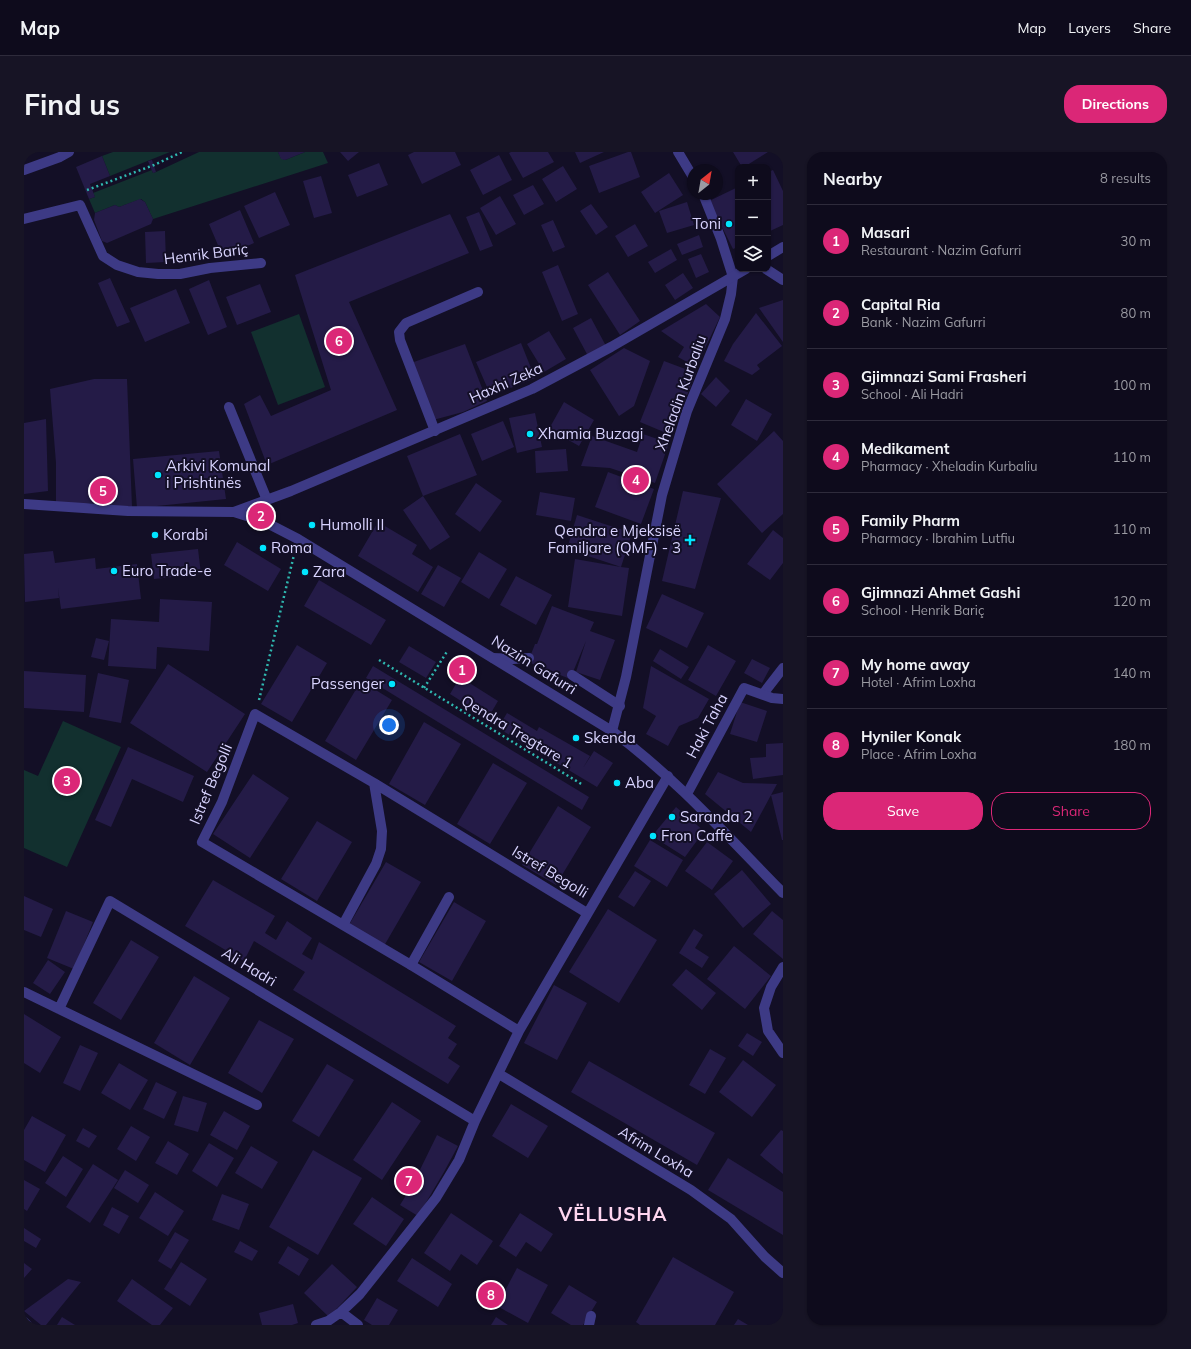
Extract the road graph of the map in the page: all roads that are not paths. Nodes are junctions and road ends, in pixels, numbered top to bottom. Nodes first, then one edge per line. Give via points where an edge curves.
1 (69, 152) edge
2 (678, 152) edge
3 (687, 167) edge
4 (24, 170) edge
5 (705, 200) edge
6 (24, 219) edge
7 (783, 247) edge
8 (771, 254) edge
9 (261, 263) dead end
10 (741, 272) edge
11 (771, 272) edge
12 (733, 277) junction
13 (783, 280) edge
14 (478, 292) dead end
15 (229, 407) dead end
16 (435, 431) junction
17 (267, 500) junction
18 (24, 504) edge
19 (234, 512) junction
20 (493, 658) junction
21 (529, 658) dead end
22 (783, 668) edge
23 (572, 675) dead end
24 (763, 694) junction
25 (783, 699) edge
26 (620, 706) junction
27 (612, 732) junction
28 (668, 776) junction
29 (374, 783) junction
30 (687, 794) junction
31 (783, 893) edge
32 (449, 897) dead end
33 (587, 912) junction
34 (343, 925) junction
35 (411, 965) junction
36 (783, 967) edge
37 (24, 992) edge
38 (59, 1009) junction
39 (519, 1031) junction
40 (783, 1053) edge
41 (499, 1074) junction
42 (257, 1105) dead end
43 (475, 1121) junction
44 (783, 1273) edge
45 (341, 1312) junction
46 (24, 1322) edge
47 (27, 1325) edge
48 (316, 1325) edge
49 (358, 1325) edge

1 - 4 street
2 - 3 street
5 - 12 street
6 - 9 street, Henrik Bariç via 80,206 103,256 117,265 138,272 180,274
7 - 8 street
10 - 12 street, Haxhi Zeka
11 - 13 street
12 - 16 street, Haxhi Zeka via 532,390
12 - 26 street, Xheladin Kurbaliu via 724,319 688,411 662,495
14 - 16 street via 406,323 399,332
15 - 17 street
16 - 17 street, Haxhi Zeka
17 - 19 street, Haxhi Zeka
18 - 19 street via 128,511
19 - 20 street, Nazim Gafurri via 265,522 298,539
20 - 21 street
20 - 27 street, Nazim Gafurri
22 - 24 street
23 - 26 street
24 - 25 street, Haki Taha
24 - 30 street, Haki Taha via 744,688
26 - 27 street, Xheladin Kurbaliu
27 - 28 street, Nazim Gafurri
28 - 30 street, Nazim Gafurri
28 - 33 street
29 - 33 street, Istref Begolli
29 - 34 street via 382,831 381,849 376,864
29 - 34 street, Istref Begolli via 255,714 222,802 202,842
30 - 31 street, Nazim Gafurri
32 - 35 street
33 - 39 street
34 - 35 street, Istref Begolli
35 - 39 street, Istref Begolli
36 - 40 street via 771,987 764,1008 768,1031
37 - 38 street
38 - 42 street
38 - 43 street, Ali Hadri via 110,901
39 - 41 street
41 - 43 street
41 - 44 street, Afrim Loxha via 691,1190 731,1219
43 - 45 street via 459,1160 436,1198 360,1294
45 - 48 street
45 - 49 street
46 - 47 street

